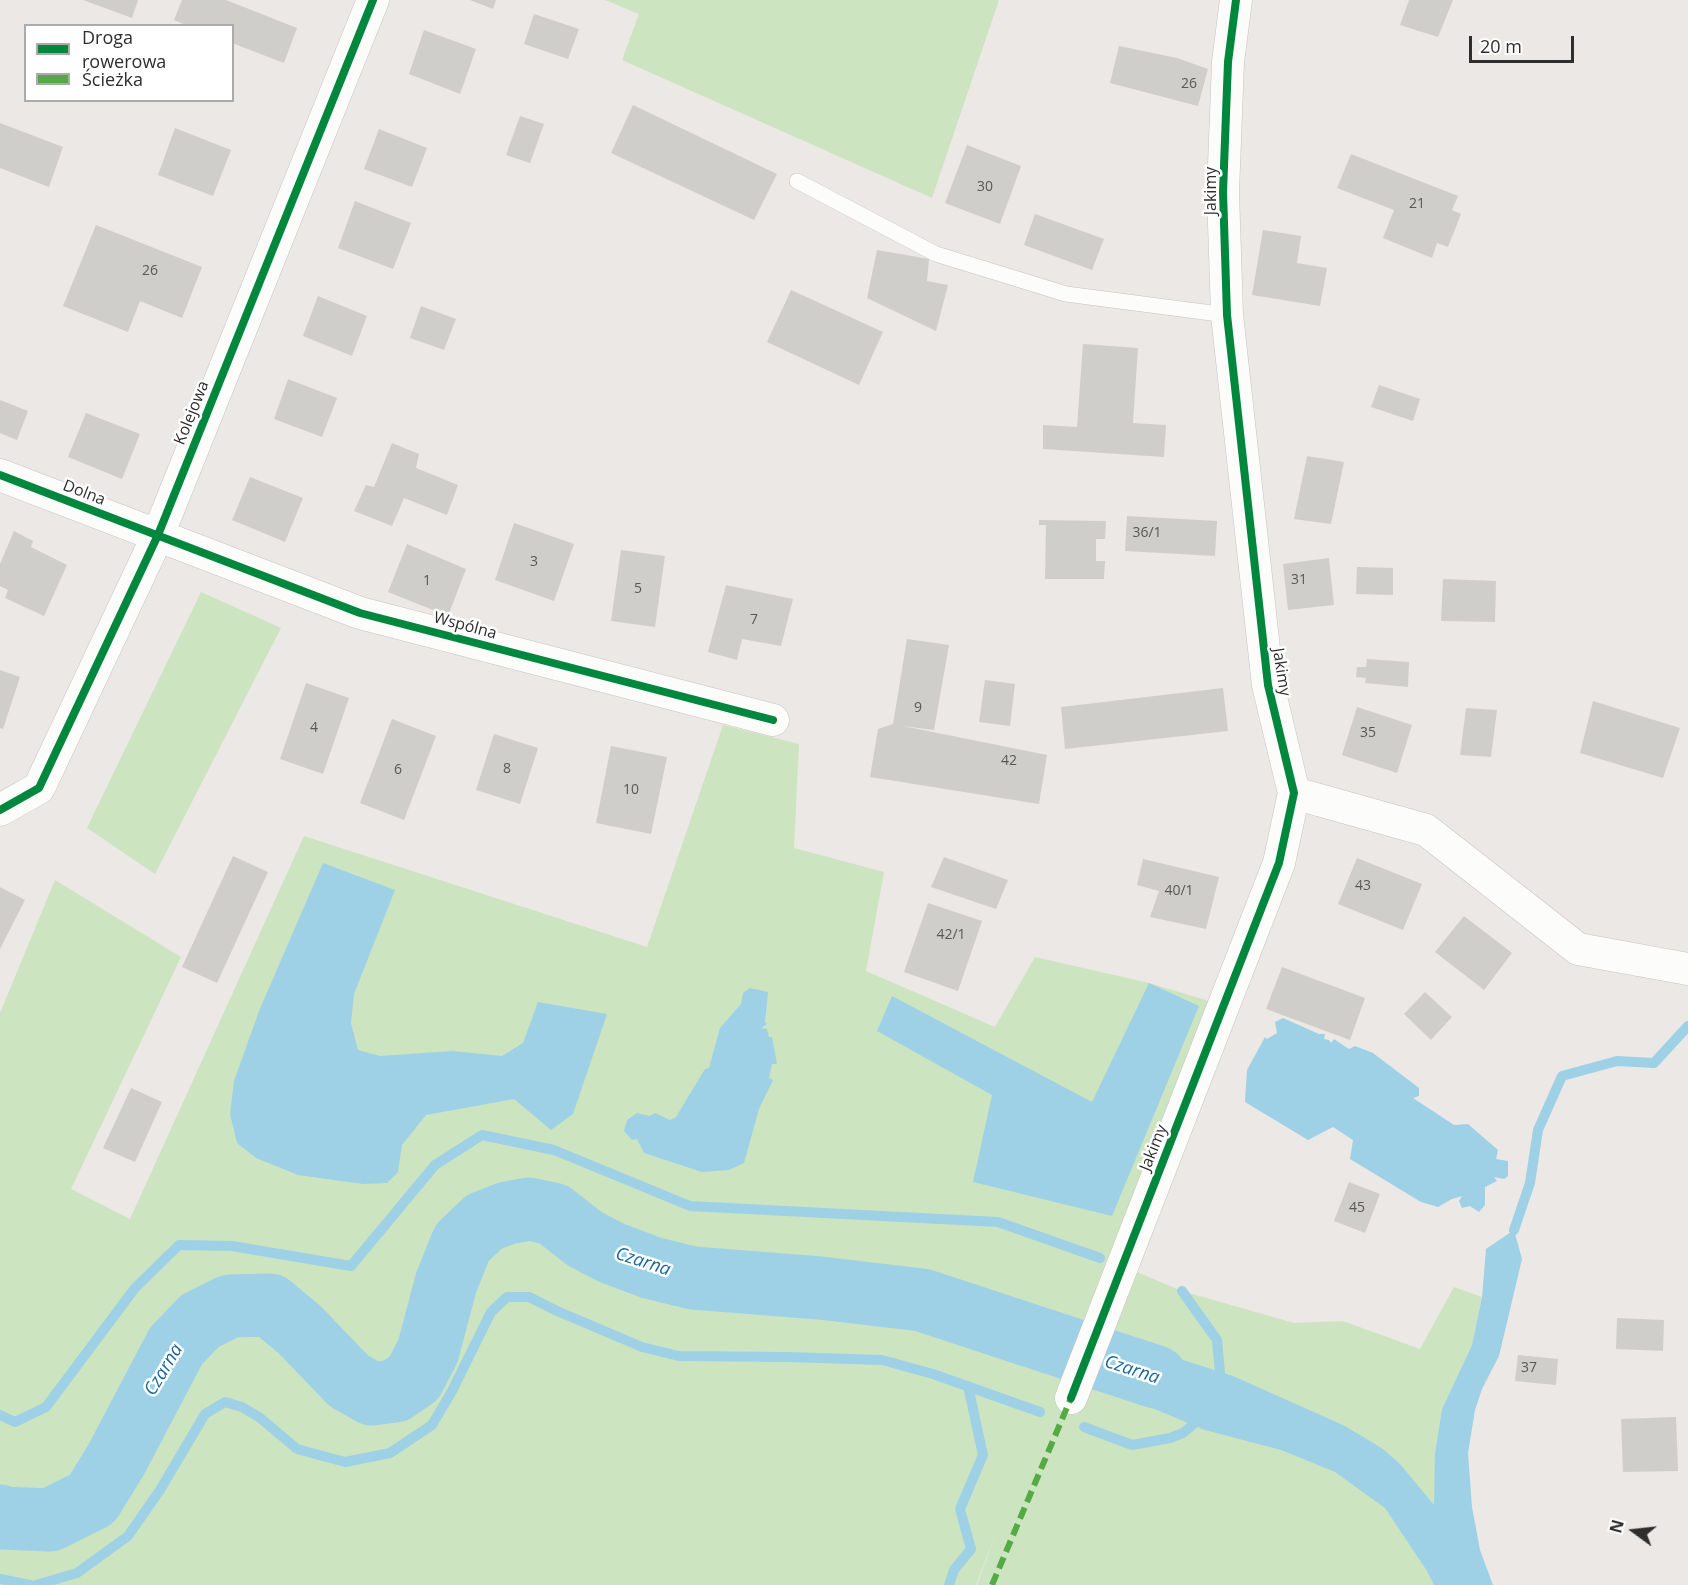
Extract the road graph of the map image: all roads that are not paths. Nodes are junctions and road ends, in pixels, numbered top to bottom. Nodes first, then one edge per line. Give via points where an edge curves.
1 (373, 0) edge
2 (1236, 0) edge
3 (798, 181) dead end
4 (1227, 315) junction
5 (0, 475) edge
6 (158, 535) junction
7 (773, 720) dead end
8 (1294, 793) junction
9 (0, 810) edge
10 (1688, 969) edge
11 (1071, 1398) dead end

1 - 6 street, Kolejowa
2 - 4 street, Jakimy via 1228,62 1223,192
3 - 4 lane via 947,258 1066,294
4 - 8 street, Jakimy via 1268,685
5 - 6 street, Dolna
6 - 7 street, Wspólna via 360,613
6 - 9 street, Kolejowa via 39,788
8 - 10 street via 1426,830 1578,949
8 - 11 street, Jakimy via 1279,863

